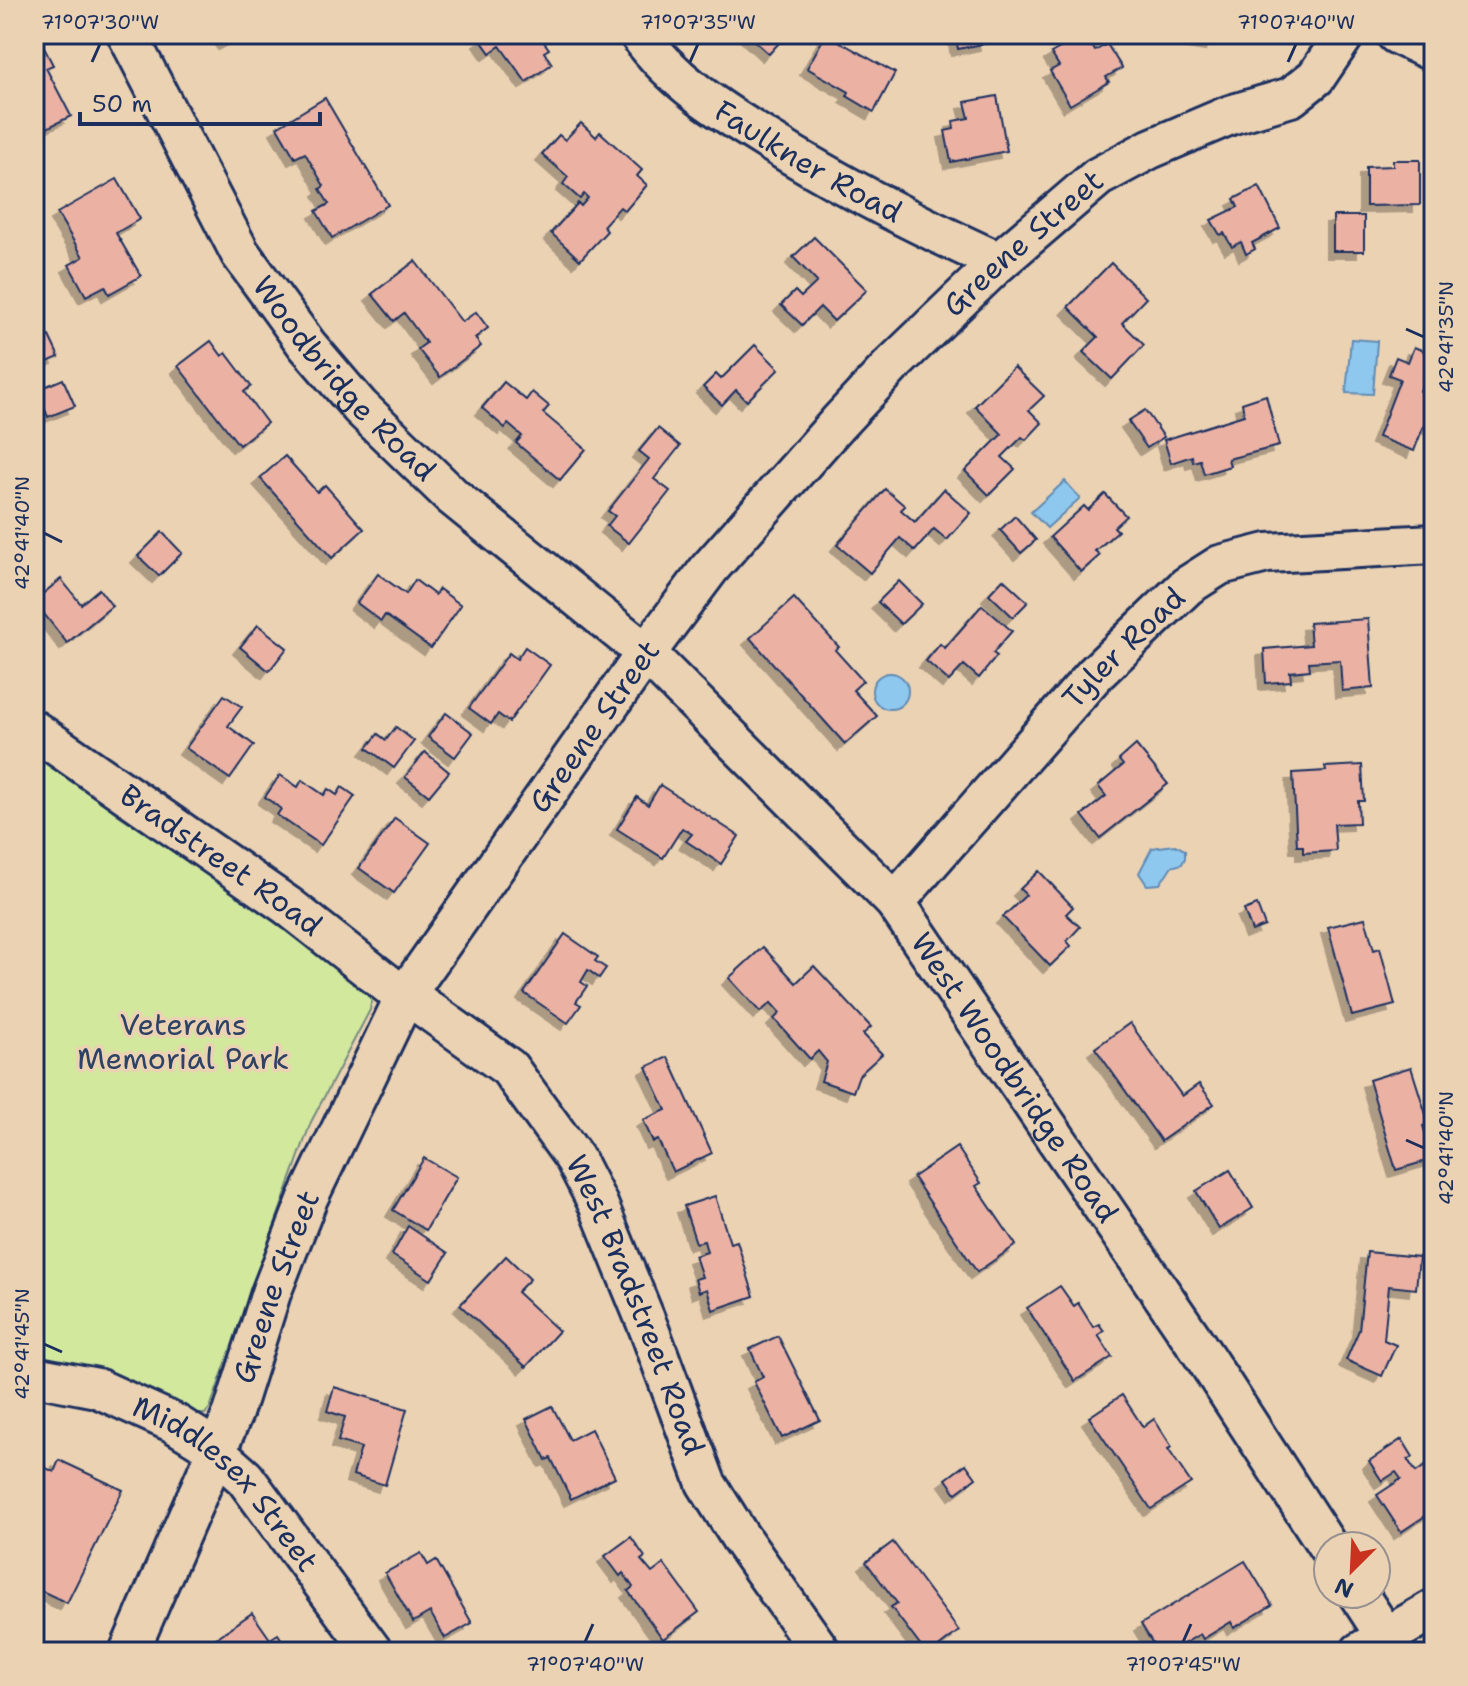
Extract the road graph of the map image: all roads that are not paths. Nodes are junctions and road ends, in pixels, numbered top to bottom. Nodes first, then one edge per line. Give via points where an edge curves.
1 (127, 34) edge
2 (639, 34) edge
3 (1345, 34) edge
4 (1396, 34) edge
5 (1434, 52) edge
6 (999, 262) junction
7 (1434, 544) edge
8 (646, 653) junction
9 (34, 730) edge
10 (895, 902) junction
11 (406, 994) junction
12 (34, 1376) edge
13 (216, 1452) junction
14 (1317, 1530) edge
15 (1434, 1609) edge
16 (1363, 1610) edge
17 (1373, 1644) edge
18 (129, 1652) edge
19 (373, 1652) edge
20 (821, 1652) edge

1 - 8 street, Woodbridge Road via 240,253 307,345 360,407 453,497
2 - 6 street, Faulkner Road via 675,78 726,115 827,177
3 - 6 street, Greene Street via 1316,77 1291,97 1230,115 1098,177
4 - 5 street
6 - 8 street, Greene Street via 847,413 709,569
7 - 10 street, Tyler Road via 1267,553 1220,565 1187,586 1094,675
8 - 10 street, West Woodbridge Road
8 - 11 street, Greene Street
9 - 11 street, Bradstreet Road
10 - 14 street, West Woodbridge Road
11 - 13 street, Greene Street via 308,1198
11 - 20 street, West Bradstreet Road via 509,1068 575,1159 632,1286 706,1483
12 - 13 street, Middlesex Street via 97,1388 174,1423
13 - 18 street, Greene Street
13 - 19 street, Middlesex Street via 245,1478
15 - 17 street
16 - 17 street

